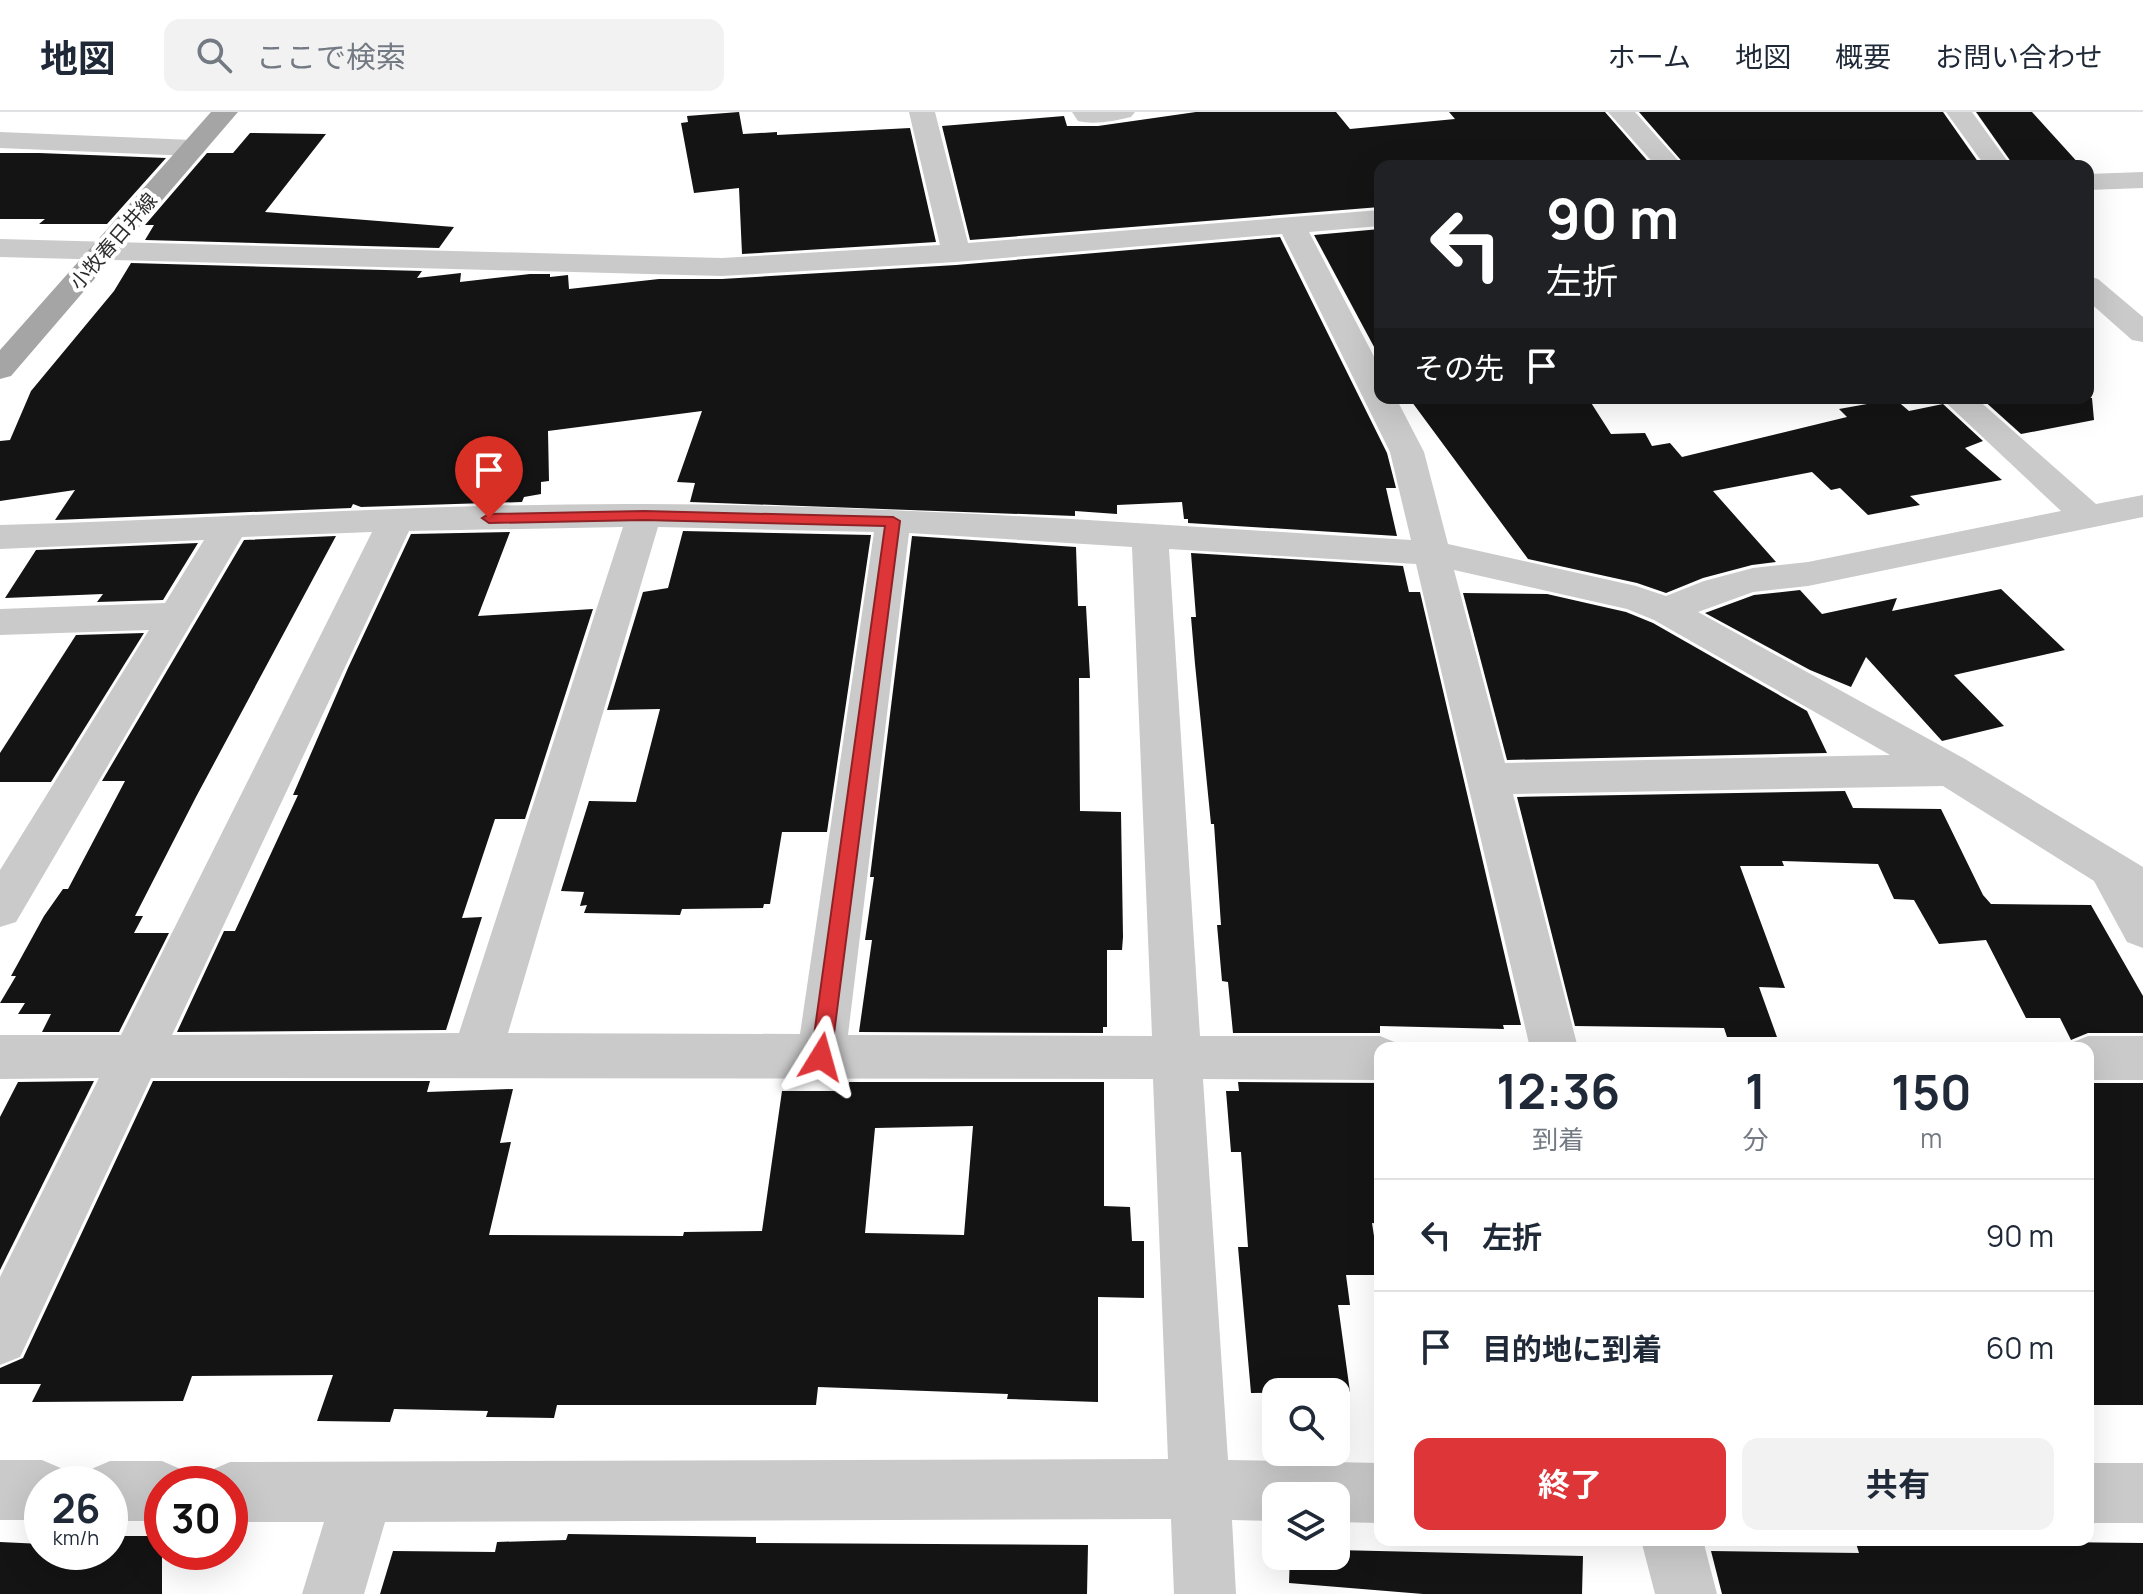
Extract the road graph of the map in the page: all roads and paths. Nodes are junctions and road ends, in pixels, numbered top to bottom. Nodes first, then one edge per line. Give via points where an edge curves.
1 (225, 112) edge
2 (922, 112) edge
3 (1085, 112) edge
4 (1122, 112) edge
5 (1621, 112) edge
6 (1959, 112) edge
7 (0, 140) edge
8 (193, 148) junction
9 (1665, 160) edge
10 (1994, 160) edge
11 (2143, 180) edge
12 (2094, 182) edge
13 (1374, 219) edge
14 (1292, 226) junction
15 (0, 248) edge
16 (104, 251) junction
17 (956, 253) junction
18 (2094, 290) edge
19 (2143, 333) edge
20 (0, 369) edge
21 (1374, 387) edge
22 (1383, 404) edge
23 (1964, 404) edge
24 (2143, 506) edge
25 (644, 515) junction
26 (2089, 517) junction
27 (396, 520) junction
28 (893, 521) junction
29 (231, 526) junction
30 (1150, 536) junction
31 (0, 537) edge
32 (1433, 553) junction
33 (1667, 611) junction
34 (177, 616) junction
35 (0, 622) edge
36 (1950, 770) junction
37 (1488, 779) junction
38 (2132, 872) edge
39 (0, 909) edge
40 (2143, 929) edge
41 (1553, 1042) edge
42 (136, 1055) junction
43 (477, 1055) junction
44 (1176, 1056) junction
45 (0, 1057) edge
46 (821, 1057) junction
47 (1374, 1058) edge
48 (2094, 1058) edge
49 (2143, 1058) edge
50 (0, 1337) edge
51 (1200, 1489) junction
52 (0, 1490) edge
53 (24, 1490) edge
54 (248, 1492) edge
55 (363, 1493) junction
56 (1374, 1493) edge
57 (2094, 1493) edge
58 (2143, 1493) edge
59 (1674, 1546) edge
60 (333, 1594) edge
61 (1205, 1594) edge
62 (1686, 1594) edge

1 - 8 main road, 小牧春日井線
2 - 17 street
3 - 4 street
5 - 9 street
6 - 10 street
7 - 8 street
8 - 16 main road, 小牧春日井線
11 - 12 street
13 - 14 street
14 - 17 street
14 - 21 street
15 - 16 street
16 - 17 street via 722,267
16 - 20 main road, 小牧春日井線
18 - 19 street
22 - 32 street via 1407,452
23 - 26 street
24 - 26 street
25 - 27 street
25 - 28 street
25 - 43 street
26 - 33 street via 1709,591
27 - 29 street
27 - 42 street
28 - 30 street
28 - 46 street
29 - 31 street
29 - 34 street
30 - 32 street
30 - 44 street
32 - 33 street via 1636,599
32 - 37 street
33 - 36 street
34 - 35 street
34 - 39 street
36 - 37 street
36 - 38 street
37 - 41 street
38 - 40 street
42 - 43 street
42 - 45 street
42 - 50 street
43 - 46 street
44 - 46 street
44 - 47 street
44 - 51 street
48 - 49 street
51 - 55 street
51 - 56 street
51 - 61 street
52 - 53 street
54 - 55 street
55 - 60 street
57 - 58 street
59 - 62 street

